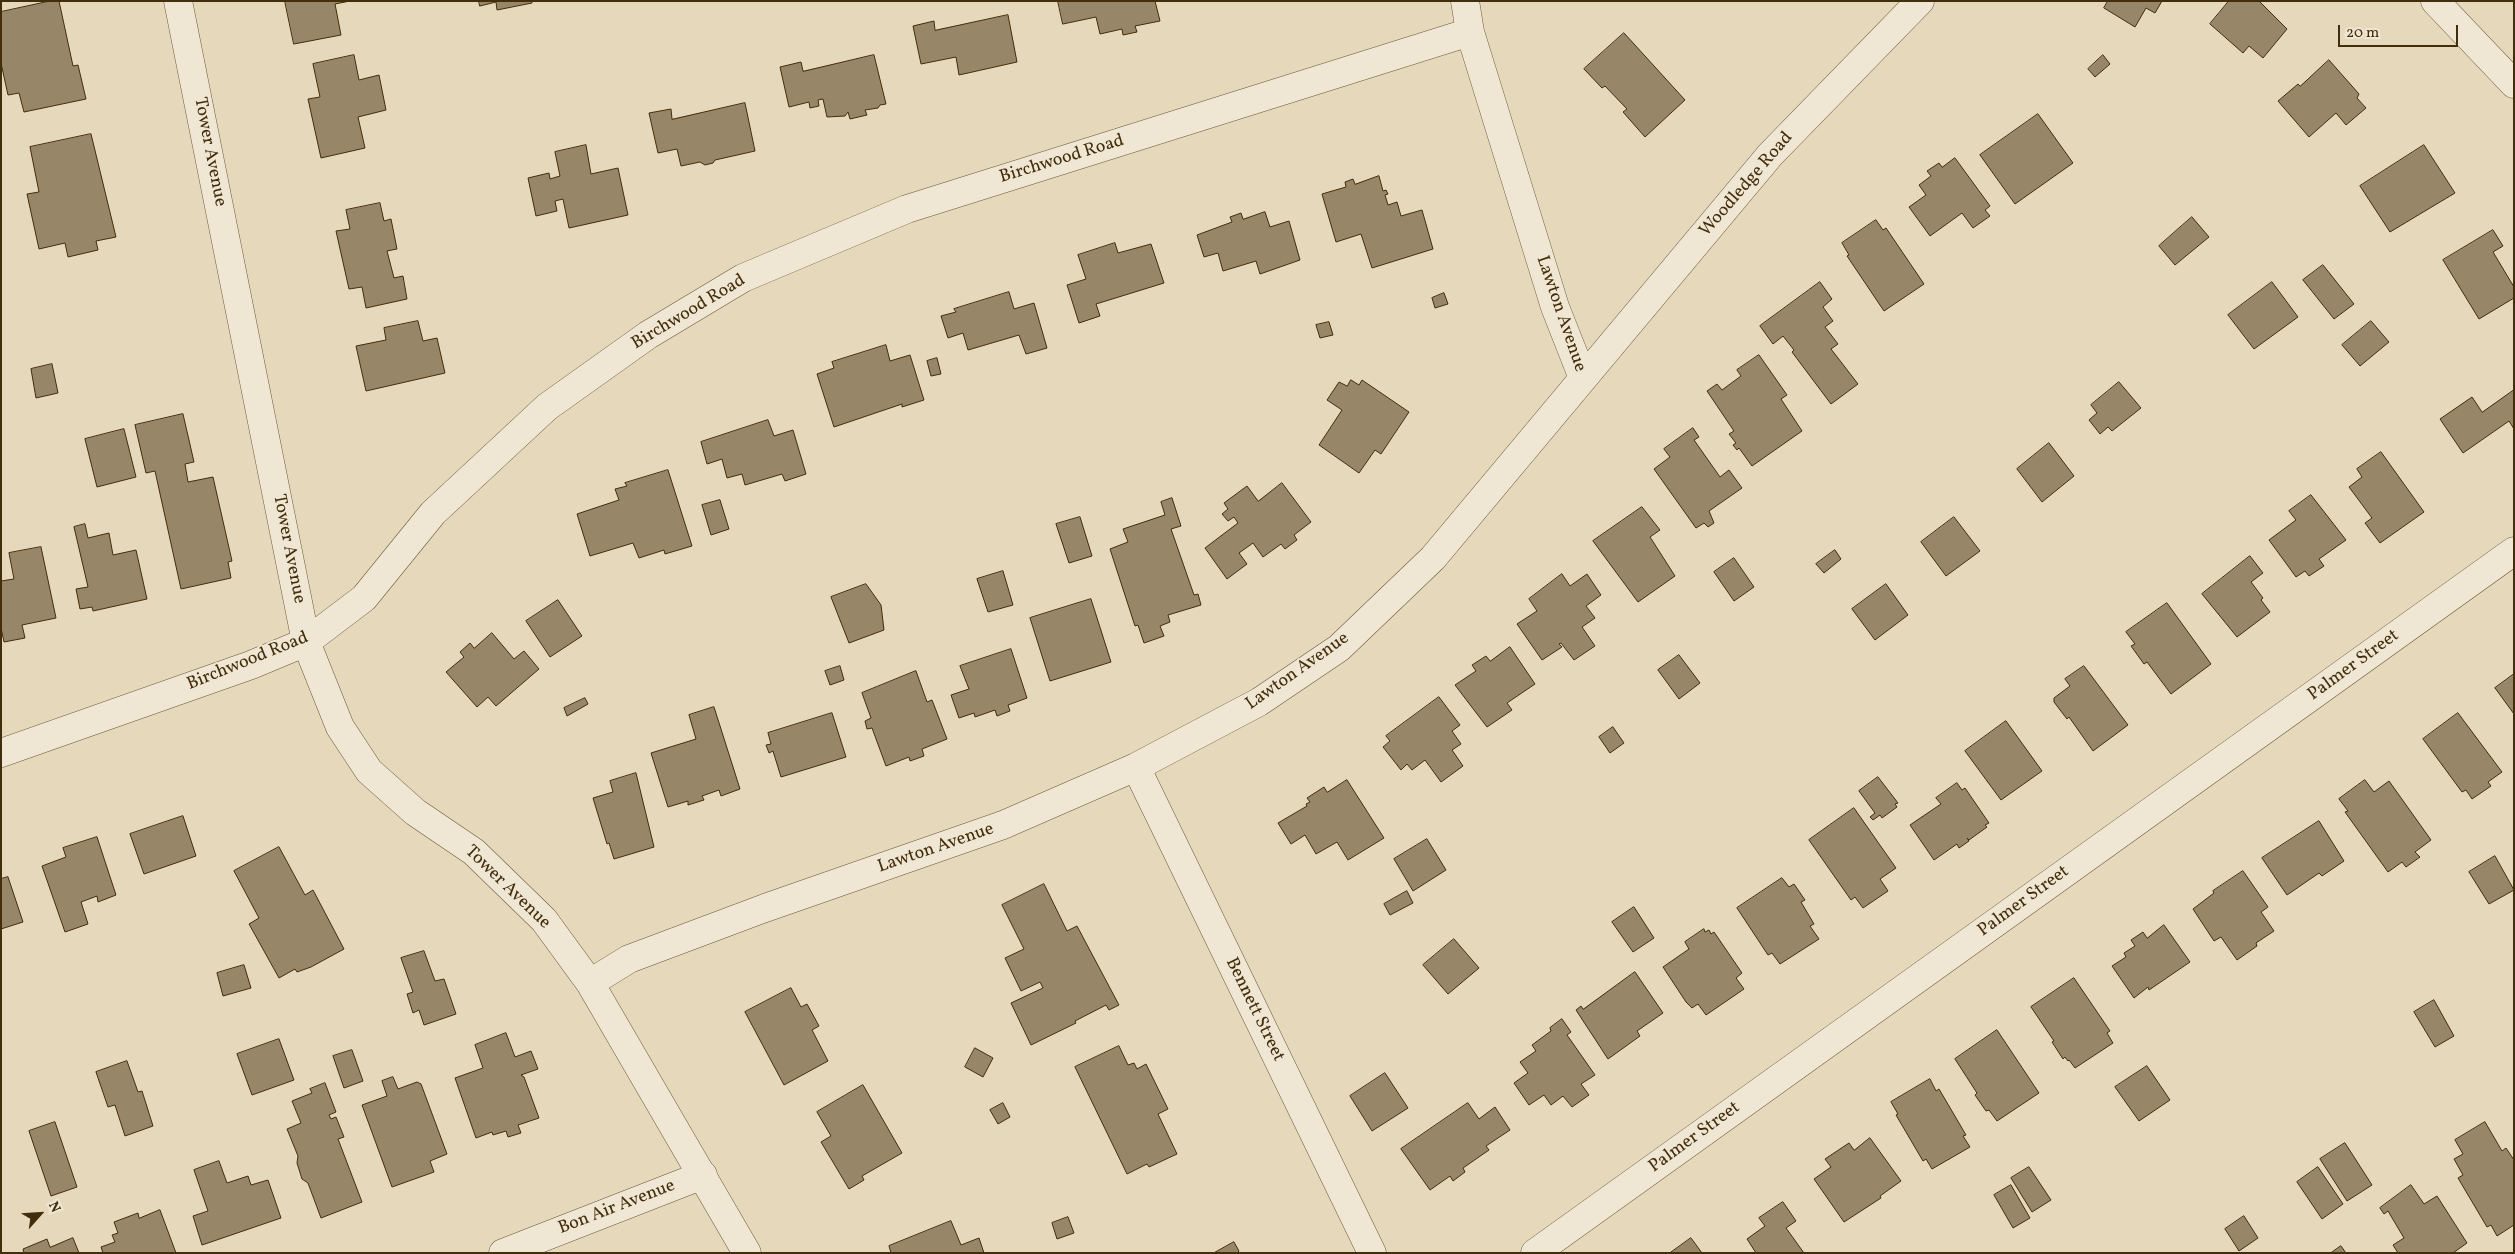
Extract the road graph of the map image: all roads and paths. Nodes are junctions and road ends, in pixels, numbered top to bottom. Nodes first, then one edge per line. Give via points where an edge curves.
1 (178, 1) edge
2 (1465, 1) edge
3 (1920, 1) edge
4 (2435, 1) edge
5 (1470, 32) junction
6 (2514, 84) edge
7 (1583, 378) junction
8 (2514, 551) edge
9 (306, 642) junction
10 (1, 752) edge
11 (1136, 768) junction
12 (590, 983) junction
13 (702, 1175) junction
14 (503, 1253) edge
15 (747, 1253) edge
16 (1372, 1253) edge
17 (1535, 1253) edge

1 - 9 street, Tower Avenue
2 - 5 street, Lawton Avenue
3 - 7 street, Woodledge Road via 1770,155
4 - 6 street
5 - 7 street, Lawton Avenue via 1555,307
5 - 9 street, Birchwood Road via 907,209 743,278 648,335 547,407 433,513 364,598
7 - 11 street, Lawton Avenue via 1433,558 1339,648 1259,702
8 - 17 street, Palmer Street
9 - 10 street, Birchwood Road via 251,665
9 - 12 street, Tower Avenue via 340,727 369,770 415,812 481,859 544,920
11 - 12 street, Lawton Avenue via 1003,825 629,959
11 - 16 street, Bennett Street
12 - 13 street, Tower Avenue
13 - 14 street, Bon Air Avenue
13 - 15 street, Tower Avenue

